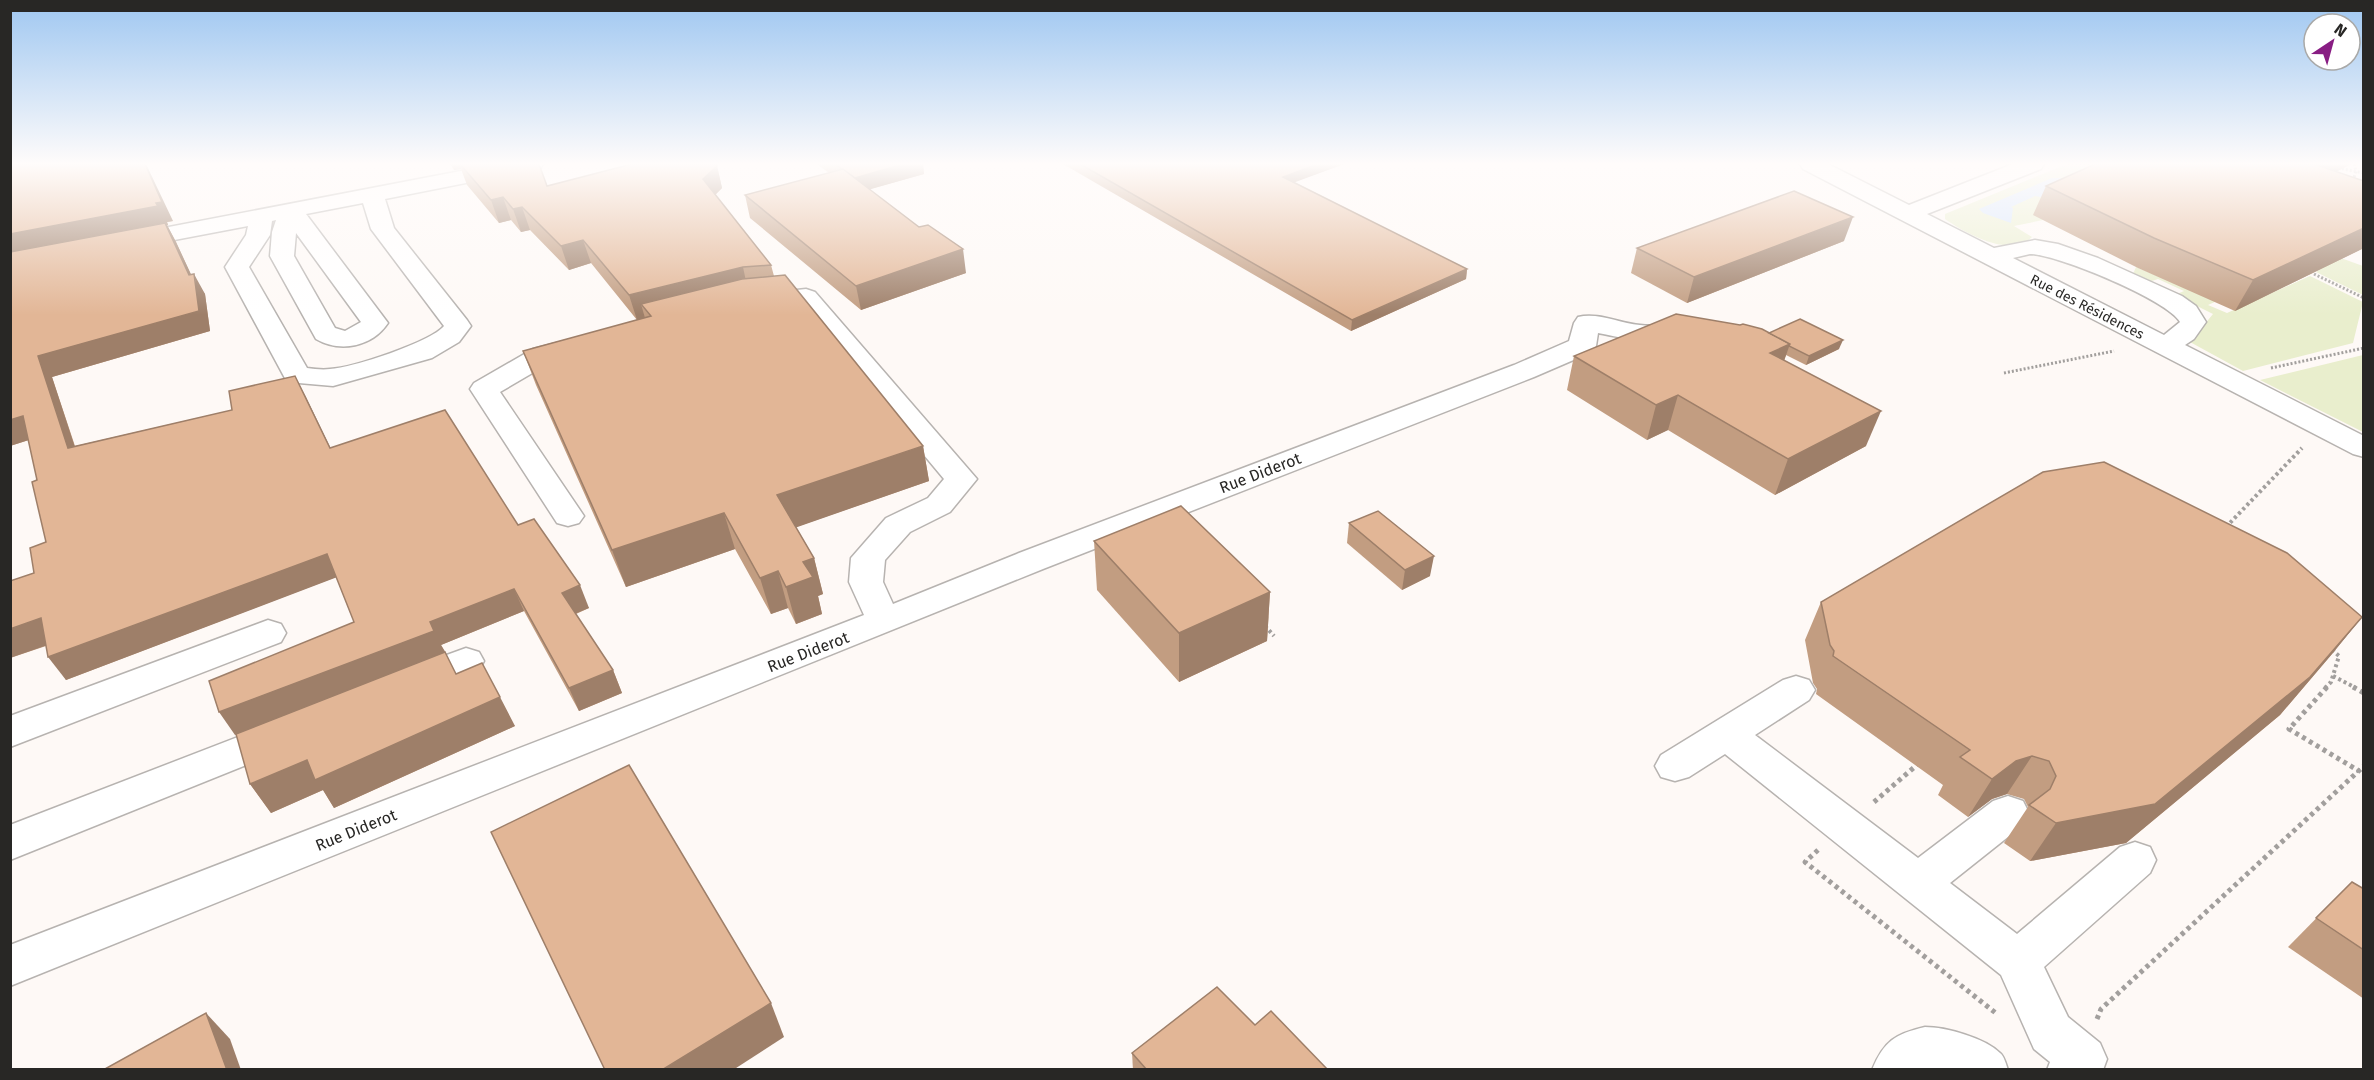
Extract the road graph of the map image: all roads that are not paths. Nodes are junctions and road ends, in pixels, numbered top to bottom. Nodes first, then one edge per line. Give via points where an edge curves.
1 (269, 214) edge
2 (290, 214) edge
3 (294, 214) edge
4 (378, 214) edge
5 (1907, 214) edge
6 (261, 216) junction
7 (189, 229) junction
8 (111, 245) edge
9 (161, 252) edge
10 (1990, 257) junction
11 (726, 307) edge
12 (1703, 337) edge
13 (600, 340) edge
14 (2164, 347) junction
15 (2364, 448) edge
16 (568, 516) dead end
17 (884, 621) junction
18 (268, 633) dead end
19 (466, 661) dead end
20 (1796, 690) dead end
21 (377, 696) edge
22 (311, 723) edge
23 (10, 732) edge
24 (1726, 734) junction
25 (1675, 766) dead end
26 (2008, 813) dead end
27 (10, 843) edge
28 (2135, 860) dead end
29 (1918, 883) junction
30 (2018, 961) junction
31 (10, 966) edge
32 (2077, 1064) edge
33 (1896, 1070) edge
34 (1984, 1070) edge

1 - 6 street
2 - 3 street via 282,256 325,333 332,338 350,339 366,332 375,323
4 - 6 street via 383,229 458,326 450,336 422,352 333,378 297,376 237,267 258,235
5 - 10 street, Rue des Résidences
6 - 7 street
7 - 8 street
7 - 9 street via 186,246
10 - 14 street, Rue des Résidences
10 - 14 street via 2033,246 2054,250 2106,269 2173,303 2188,312 2193,322 2185,333
11 - 17 street via 749,301 806,297 961,479 939,505 898,525 868,558 866,582
12 - 17 street, Rue Diderot via 1641,333 1587,322 1582,346
13 - 16 street via 543,355 484,388
14 - 15 street, Rue des Résidences
17 - 31 street, Rue Diderot
18 - 23 street
19 - 21 street
20 - 24 street
22 - 27 street
24 - 25 street
24 - 29 street
26 - 29 street
28 - 30 street
29 - 30 street
30 - 32 street via 2051,1033
33 - 34 street via 1902,1058 1920,1050 1944,1049

